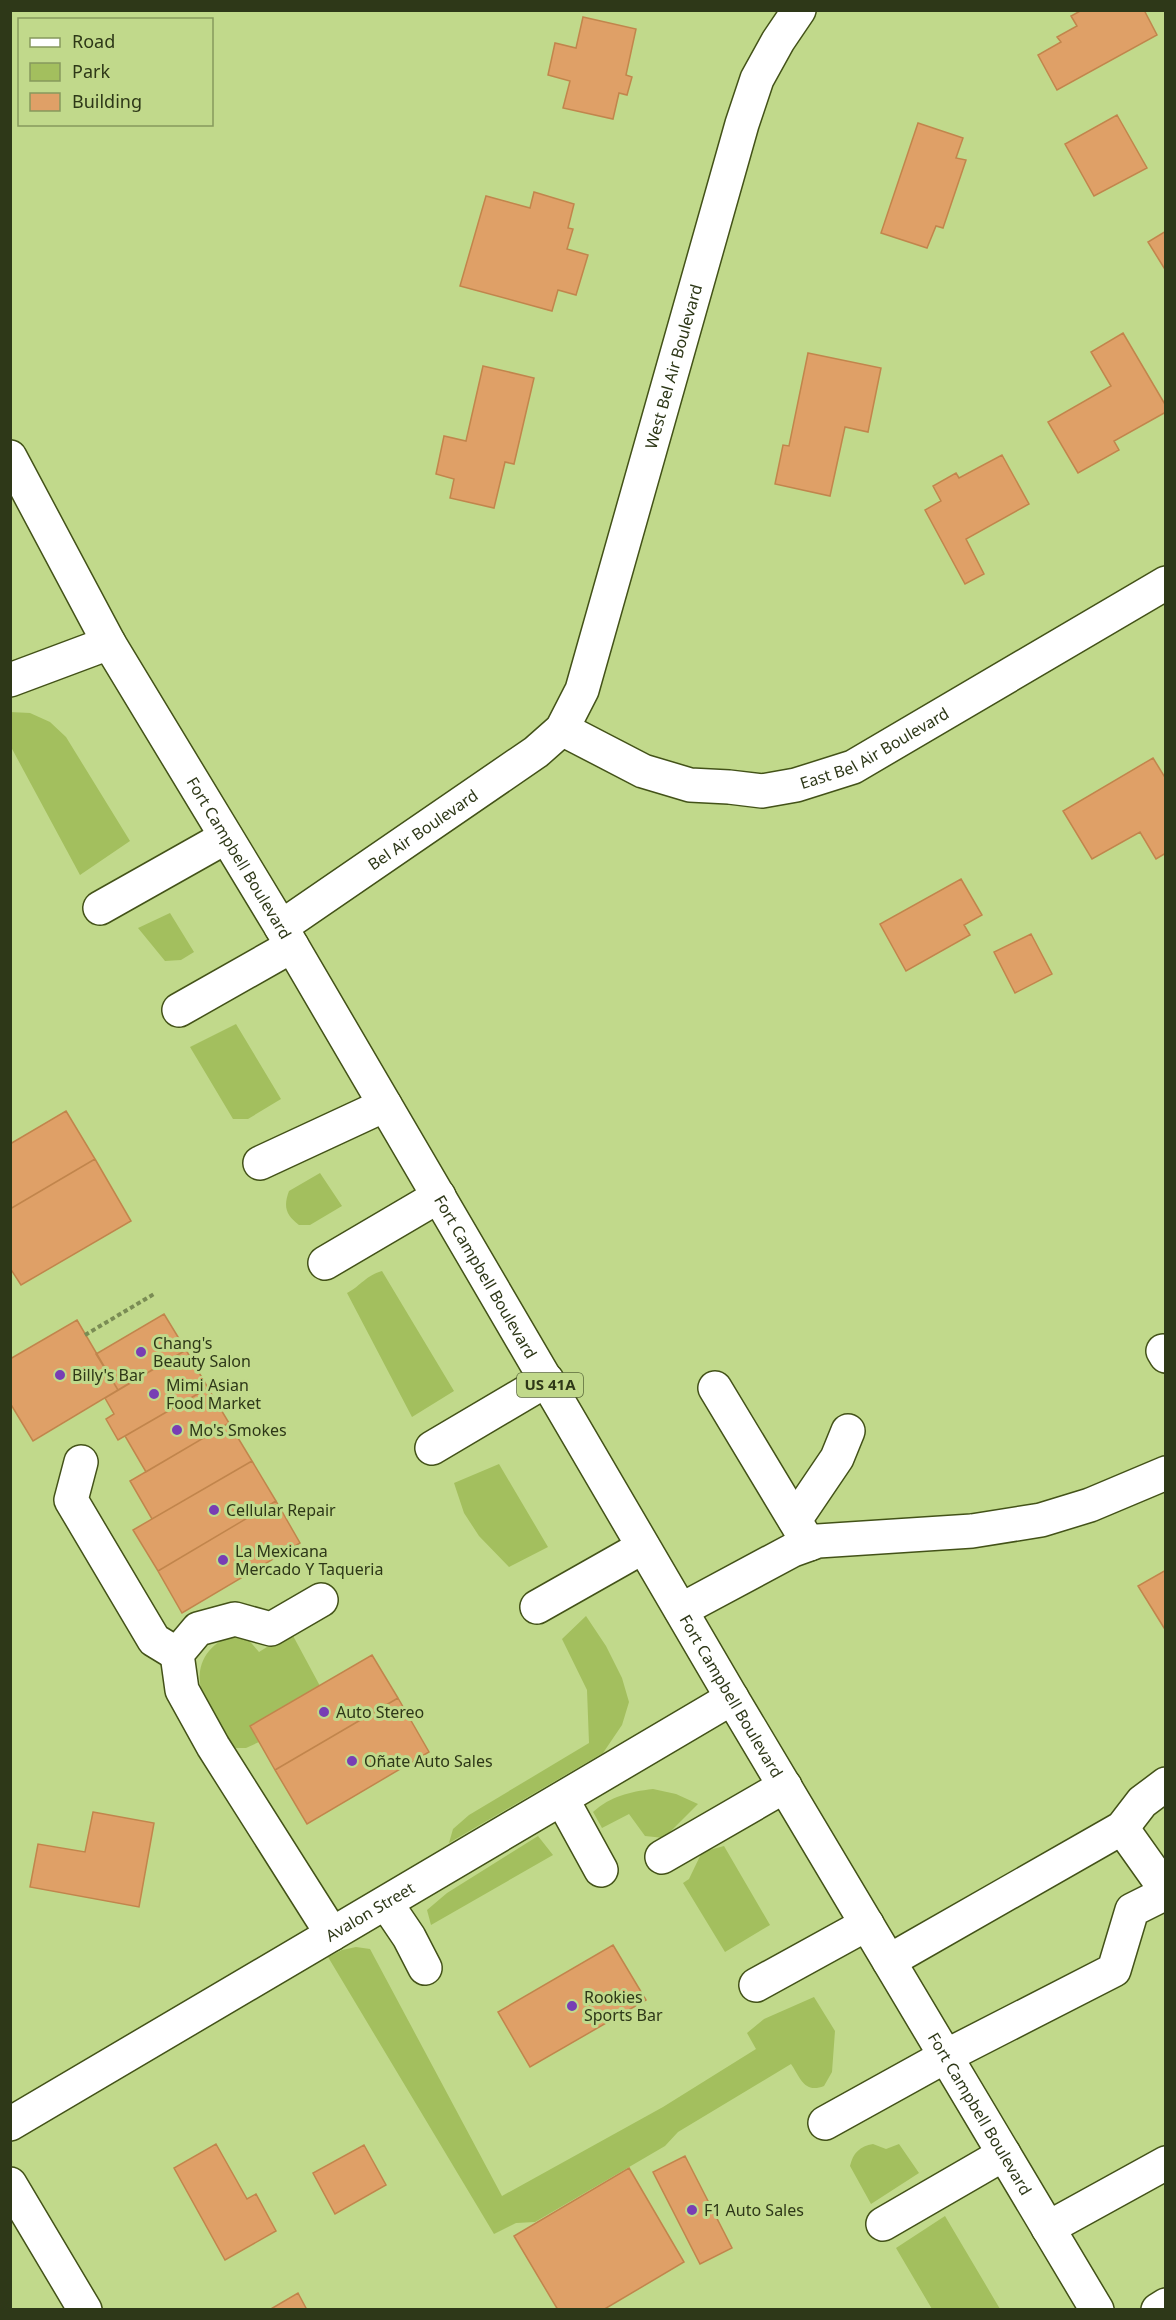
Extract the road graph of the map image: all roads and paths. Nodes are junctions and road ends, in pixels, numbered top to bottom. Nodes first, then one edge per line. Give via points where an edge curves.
1 (799, 10) edge
2 (14, 470) edge
3 (1166, 583) edge
4 (109, 643) junction
5 (10, 680) edge
6 (562, 729) junction
7 (226, 837) junction
8 (100, 908) dead end
9 (286, 937) junction
10 (178, 1010) dead end
11 (385, 1105) junction
12 (260, 1163) dead end
13 (439, 1196) junction
14 (325, 1263) dead end
15 (154, 1294) dead end
16 (85, 1335) dead end
17 (547, 1380) junction
18 (715, 1388) dead end
19 (848, 1431) dead end
20 (432, 1448) dead end
21 (81, 1462) dead end
22 (1166, 1473) edge
23 (802, 1532) junction
24 (644, 1547) junction
25 (321, 1600) dead end
26 (537, 1607) dead end
27 (681, 1610) junction
28 (177, 1654) junction
29 (732, 1698) junction
30 (1166, 1784) edge
31 (785, 1786) junction
32 (562, 1799) junction
33 (1122, 1828) junction
34 (662, 1857) dead end
35 (601, 1869) dead end
36 (1166, 1891) edge
37 (386, 1903) junction
38 (867, 1924) junction
39 (332, 1934) junction
40 (889, 1961) junction
41 (425, 1968) dead end
42 (756, 1985) dead end
43 (946, 2056) junction
44 (825, 2123) dead end
45 (10, 2124) edge
46 (1004, 2154) junction
47 (1166, 2163) edge
48 (10, 2184) edge
49 (883, 2224) dead end
50 (1048, 2228) junction
51 (1166, 2305) edge
52 (85, 2310) edge
53 (1097, 2310) edge
54 (1158, 2310) edge

1 - 6 main road, West Bel Air Boulevard via 757,79 742,124 582,690
2 - 4 main road, Fort Campbell Boulevard / US 41A
3 - 6 main road, East Bel Air Boulevard via 853,767 796,785 762,791 690,785 643,771
4 - 5 main road
4 - 7 main road, Fort Campbell Boulevard / US 41A
6 - 9 main road, Bel Air Boulevard
7 - 8 main road
7 - 9 main road, Fort Campbell Boulevard / US 41A
9 - 10 main road, Bel Air Boulevard
9 - 11 main road, Fort Campbell Boulevard / US 41A
11 - 12 main road
11 - 13 main road, Fort Campbell Boulevard / US 41A
13 - 14 main road
13 - 17 main road, Fort Campbell Boulevard / US 41A
15 - 16 path
17 - 20 main road
17 - 24 main road, Fort Campbell Boulevard / US 41A
18 - 23 main road
19 - 23 main road
21 - 28 main road via 71,1500 154,1640
22 - 23 main road via 1090,1505 1041,1520 972,1531 818,1541
23 - 27 main road via 793,1550
24 - 26 main road
24 - 27 main road, Fort Campbell Boulevard / US 41A
25 - 28 main road via 271,1629 235,1619 198,1629
27 - 29 main road, Fort Campbell Boulevard / US 41A
28 - 39 main road via 182,1690
29 - 31 main road, Fort Campbell Boulevard / US 41A
29 - 32 main road, Avalon Street
30 - 33 main road via 1142,1802
31 - 34 main road
31 - 38 main road, Fort Campbell Boulevard / US 41A
32 - 35 main road
32 - 37 main road, Avalon Street
33 - 36 main road
33 - 40 main road
36 - 43 main road via 1132,1910 1114,1970
37 - 39 main road, Avalon Street
37 - 41 main road
38 - 40 main road, Fort Campbell Boulevard / US 41A
38 - 42 main road
39 - 45 main road, Avalon Street
40 - 43 main road, Fort Campbell Boulevard / US 41A
43 - 44 main road
43 - 46 main road, Fort Campbell Boulevard / US 41A
46 - 49 main road
46 - 50 main road, Fort Campbell Boulevard / US 41A
47 - 50 main road
48 - 52 main road
50 - 53 main road, Fort Campbell Boulevard / US 41A
51 - 54 main road

